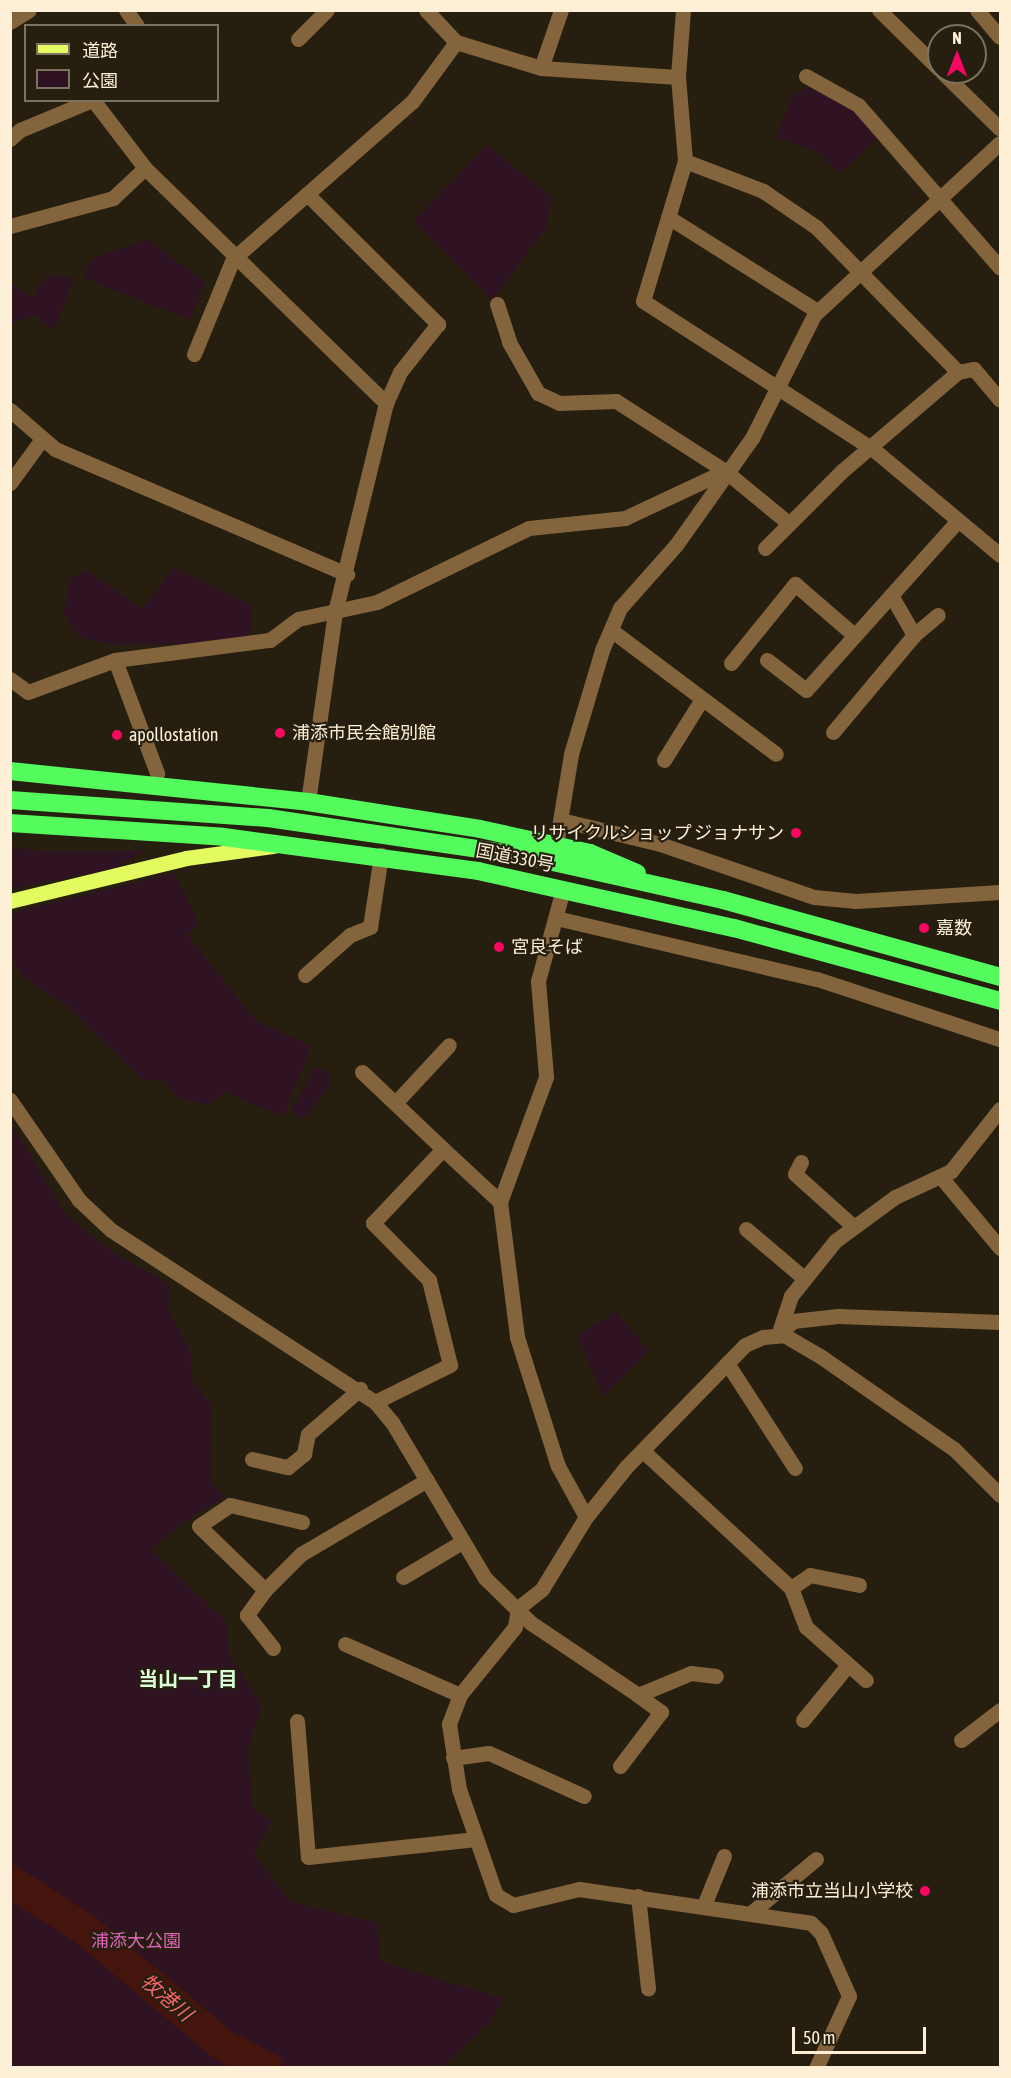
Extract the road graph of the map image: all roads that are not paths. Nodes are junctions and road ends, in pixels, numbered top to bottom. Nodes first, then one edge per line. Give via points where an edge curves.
1 (29, 10) edge
2 (126, 10) edge
3 (327, 10) edge
4 (426, 10) edge
5 (561, 10) edge
6 (683, 10) edge
7 (879, 10) edge
8 (977, 10) edge
9 (10, 22) edge
10 (135, 24) edge
11 (1000, 37) edge
12 (298, 39) dead end
13 (456, 42) junction
14 (927, 57) edge
15 (541, 68) junction
16 (806, 76) dead end
17 (678, 77) junction
18 (954, 84) edge
19 (87, 102) edge
20 (94, 102) edge
21 (1000, 129) edge
22 (10, 140) edge
23 (1000, 143) edge
24 (685, 161) junction
25 (145, 168) junction
26 (307, 194) junction
27 (939, 198) junction
28 (668, 217) junction
29 (10, 226) edge
30 (233, 259) junction
31 (861, 267) junction
32 (1000, 268) edge
33 (497, 304) dead end
34 (818, 311) junction
35 (194, 354) dead end
36 (958, 372) junction
37 (775, 384) junction
38 (1000, 400) edge
39 (386, 403) junction
40 (10, 410) edge
41 (42, 440) junction
42 (868, 447) junction
43 (724, 471) junction
44 (10, 483) edge
45 (787, 522) junction
46 (957, 522) junction
47 (765, 548) dead end
48 (1000, 555) edge
49 (347, 574) junction
50 (891, 595) junction
51 (335, 612) junction
52 (938, 615) dead end
53 (611, 630) junction
54 (914, 634) junction
55 (854, 635) junction
56 (115, 660) junction
57 (766, 660) dead end
58 (731, 663) dead end
59 (10, 679) edge
60 (702, 699) junction
61 (833, 732) dead end
62 (776, 754) dead end
63 (664, 760) dead end
64 (10, 771) edge
65 (157, 773) dead end
66 (10, 800) edge
67 (309, 802) junction
68 (561, 820) junction
69 (10, 823) edge
70 (282, 843) junction
71 (556, 845) junction
72 (381, 855) junction
73 (658, 885) junction
74 (563, 889) junction
75 (1000, 892) edge
76 (10, 901) edge
77 (556, 918) junction
78 (305, 975) dead end
79 (1000, 976) edge
80 (1000, 1001) edge
81 (1000, 1039) edge
82 (449, 1045) dead end
83 (362, 1072) dead end
84 (10, 1101) edge
85 (397, 1101) junction
86 (1000, 1109) edge
87 (443, 1149) junction
88 (801, 1162) dead end
89 (939, 1176) junction
90 (500, 1202) junction
91 (854, 1227) junction
92 (746, 1229) dead end
93 (1000, 1248) edge
94 (805, 1279) junction
95 (1000, 1322) edge
96 (778, 1335) junction
97 (727, 1363) junction
98 (360, 1389) junction
99 (375, 1402) junction
100 (643, 1451) junction
101 (252, 1459) dead end
102 (795, 1468) dead end
103 (427, 1480) junction
104 (1000, 1496) edge
105 (586, 1517) junction
106 (302, 1522) dead end
107 (462, 1542) junction
108 (403, 1577) dead end
109 (859, 1585) dead end
110 (791, 1588) junction
111 (265, 1590) junction
112 (518, 1608) junction
113 (345, 1644) dead end
114 (273, 1648) dead end
115 (849, 1665) junction
116 (716, 1676) dead end
117 (866, 1680) dead end
118 (460, 1695) junction
119 (638, 1695) junction
120 (1000, 1710) edge
121 (297, 1720) dead end
122 (803, 1720) dead end
123 (961, 1740) dead end
124 (453, 1758) junction
125 (620, 1766) dead end
126 (584, 1796) dead end
127 (476, 1839) junction
128 (724, 1857) dead end
129 (816, 1859) dead end
130 (638, 1896) junction
131 (704, 1905) junction
132 (752, 1912) junction
133 (648, 1988) dead end
134 (816, 2067) edge

1 - 9 street
2 - 10 street
3 - 12 street
4 - 13 street
5 - 15 street
6 - 17 street
7 - 14 street
8 - 11 street
13 - 15 street
13 - 26 street via 412,102
15 - 17 street
16 - 27 street via 858,105
17 - 24 street
18 - 21 street
19 - 22 street via 20,130
20 - 25 street
23 - 27 street
24 - 28 street
24 - 31 street via 763,191 816,227
25 - 29 street via 113,198
25 - 30 street
26 - 30 street
26 - 39 street via 438,324 400,372
27 - 31 street
27 - 32 street
28 - 34 street
28 - 37 street via 643,301
30 - 35 street
30 - 39 street
31 - 34 street
31 - 36 street
33 - 43 street via 509,342 538,393 559,403 616,401
34 - 37 street
36 - 38 street via 974,369
36 - 42 street
37 - 42 street
37 - 43 street via 752,438
39 - 49 street
40 - 41 street
41 - 44 street
41 - 49 street via 91,467
42 - 45 street
42 - 46 street
43 - 45 street
43 - 51 street via 625,518 529,528 378,602
43 - 53 street via 676,545 620,608
45 - 47 street
46 - 48 street
46 - 50 street
49 - 51 street
50 - 54 street
50 - 55 street
51 - 56 street via 298,619 270,640
51 - 67 street
52 - 54 street
53 - 60 street
53 - 68 street via 572,754
54 - 61 street
55 - 57 street via 806,690
55 - 58 street via 795,584
56 - 59 street via 28,692
56 - 65 street
60 - 62 street
60 - 63 street
64 - 67 highway
66 - 73 highway, 国道330号 via 171,808 353,829
67 - 71 highway
68 - 71 street
68 - 75 street via 660,844 814,897 856,901
69 - 70 highway, 国道330号
70 - 72 highway, 国道330号
70 - 76 main road via 177,860
71 - 73 highway via 609,859
72 - 74 highway, 国道330号
72 - 78 street via 369,927 350,935
73 - 79 highway, 国道330号
74 - 77 street
74 - 80 highway, 国道330号 via 734,928
77 - 81 street via 817,980
77 - 90 street via 538,981 546,1077
82 - 85 street
83 - 85 street
84 - 98 street via 79,1200 111,1230
85 - 87 street
86 - 89 street via 964,1160
87 - 90 street
87 - 99 street via 373,1223 429,1280 450,1365
88 - 91 street via 795,1174
89 - 91 street via 896,1197
89 - 93 street
90 - 105 street via 517,1337 558,1466
91 - 94 street
92 - 94 street
94 - 96 street via 791,1296
95 - 96 street via 838,1316 793,1321
96 - 97 street via 752,1341
96 - 104 street via 820,1356 954,1449
97 - 100 street
97 - 102 street
98 - 99 street
98 - 101 street via 308,1434 304,1454 288,1467
99 - 103 street
100 - 105 street
100 - 110 street
103 - 107 street
103 - 111 street via 301,1554
105 - 112 street via 542,1589
106 - 111 street via 230,1504 199,1526
107 - 108 street
107 - 112 street via 497,1593
109 - 110 street via 810,1575
110 - 115 street via 806,1627
111 - 114 street via 247,1615
112 - 118 street via 515,1627
112 - 119 street via 531,1623
113 - 118 street
115 - 117 street
115 - 122 street
116 - 119 street via 691,1673
118 - 124 street via 449,1724
119 - 125 street via 666,1706
120 - 123 street
121 - 127 street via 308,1857
124 - 126 street via 489,1753
124 - 127 street
127 - 130 street via 496,1895 513,1905 579,1889
128 - 131 street
129 - 132 street
130 - 131 street
130 - 133 street
131 - 132 street
132 - 134 street via 811,1923 821,1933 849,1996

